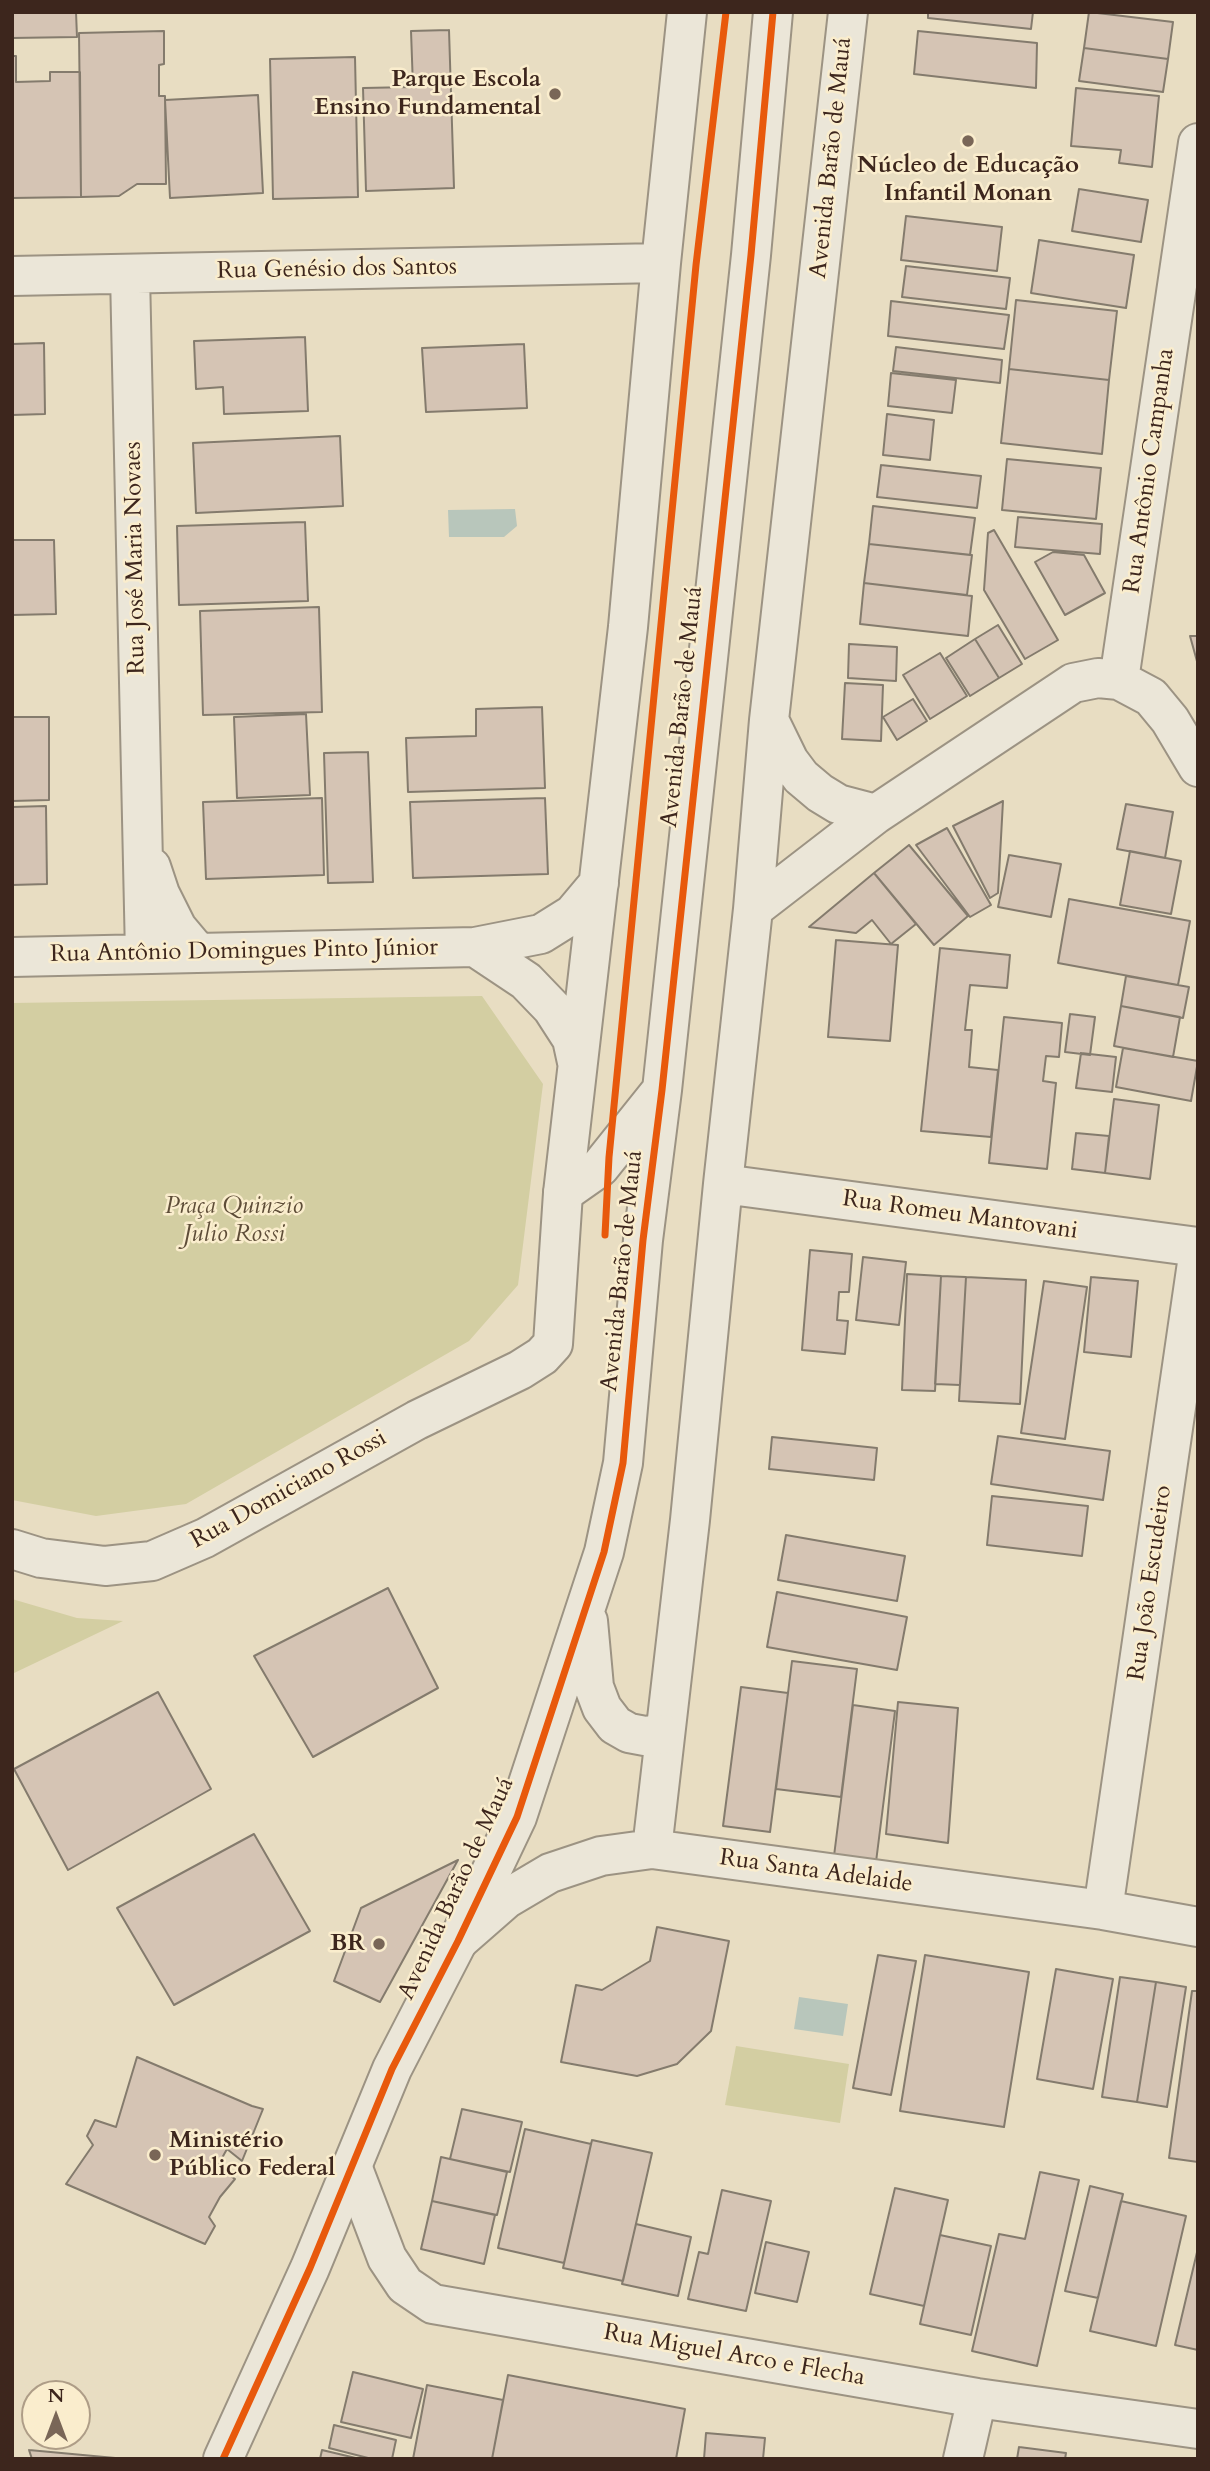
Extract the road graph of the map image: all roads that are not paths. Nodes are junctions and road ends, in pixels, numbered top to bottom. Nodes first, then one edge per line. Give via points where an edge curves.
1 (687, 12) edge
2 (773, 12) edge
3 (848, 12) edge
4 (1198, 143) edge
5 (661, 263) junction
6 (130, 274) junction
7 (12, 276) edge
8 (1119, 680) junction
9 (769, 720) junction
10 (1198, 767) edge
11 (876, 814) junction
12 (142, 842) junction
13 (599, 883) junction
14 (753, 909) junction
15 (475, 947) junction
16 (198, 953) junction
17 (145, 954) junction
18 (12, 957) edge
19 (578, 1068) junction
20 (662, 1090) junction
21 (723, 1185) junction
22 (563, 1193) junction
23 (1198, 1247) edge
24 (1198, 1256) edge
25 (12, 1549) edge
26 (587, 1609) junction
27 (664, 1734) junction
28 (652, 1849) junction
29 (1104, 1910) junction
30 (1198, 1927) edge
31 (458, 1941) junction
32 (352, 2166) junction
33 (977, 2398) junction
34 (1198, 2429) edge
35 (223, 2459) edge
36 (963, 2459) edge

1 - 5 street
2 - 20 street, Avenida Barão de Mauá
3 - 9 street, Avenida Barão de Mauá
4 - 8 street, Rua Antônio Campanha
5 - 6 street, Rua Genésio dos Santos
5 - 13 street
6 - 7 street, Rua Genésio dos Santos
6 - 12 street, Rua José Maria Novaes
8 - 10 street via 1151,697
8 - 11 street via 1073,683
9 - 11 street via 801,777 838,804
9 - 14 street, Avenida Barão de Mauá
11 - 14 street
12 - 16 street, Rua José Maria Novaes via 177,928
12 - 17 street, Rua José Maria Novaes
13 - 15 street, Rua Antônio Domingues Pinto Júnior via 573,914 541,934
13 - 19 street
14 - 21 street, Avenida Barão de Mauá
15 - 16 street, Rua Antônio Domingues Pinto Júnior
15 - 19 street via 526,981 552,1007 572,1039
16 - 17 street, Rua Antônio Domingues Pinto Júnior
17 - 18 street, Rua Antônio Domingues Pinto Júnior
19 - 22 street
20 - 22 street via 600,1167
20 - 26 street, Avenida Barão de Mauá via 623,1463
21 - 23 street, Rua Romeu Mantovani
21 - 27 street, Avenida Barão de Mauá
22 - 25 street, Rua Domiciano Rossi via 555,1339 550,1349 520,1370 417,1420 205,1538 152,1561 105,1566 41,1558
24 - 29 street, Rua João Escudeiro
26 - 27 street via 594,1687 602,1709 629,1733
26 - 31 street, Avenida Barão de Mauá via 517,1817
27 - 28 street, Avenida Barão de Mauá
28 - 29 street, Rua Santa Adelaide
28 - 31 street, Rua Santa Adelaide via 601,1856 550,1873 506,1899
29 - 30 street, Rua Santa Adelaide
31 - 32 street, Avenida Barão de Mauá via 392,2069
32 - 33 street, Rua Miguel Arco e Flecha via 387,2258 405,2285 433,2304
32 - 35 street, Avenida Barão de Mauá
33 - 34 street, Rua Miguel Arco e Flecha
33 - 36 street

